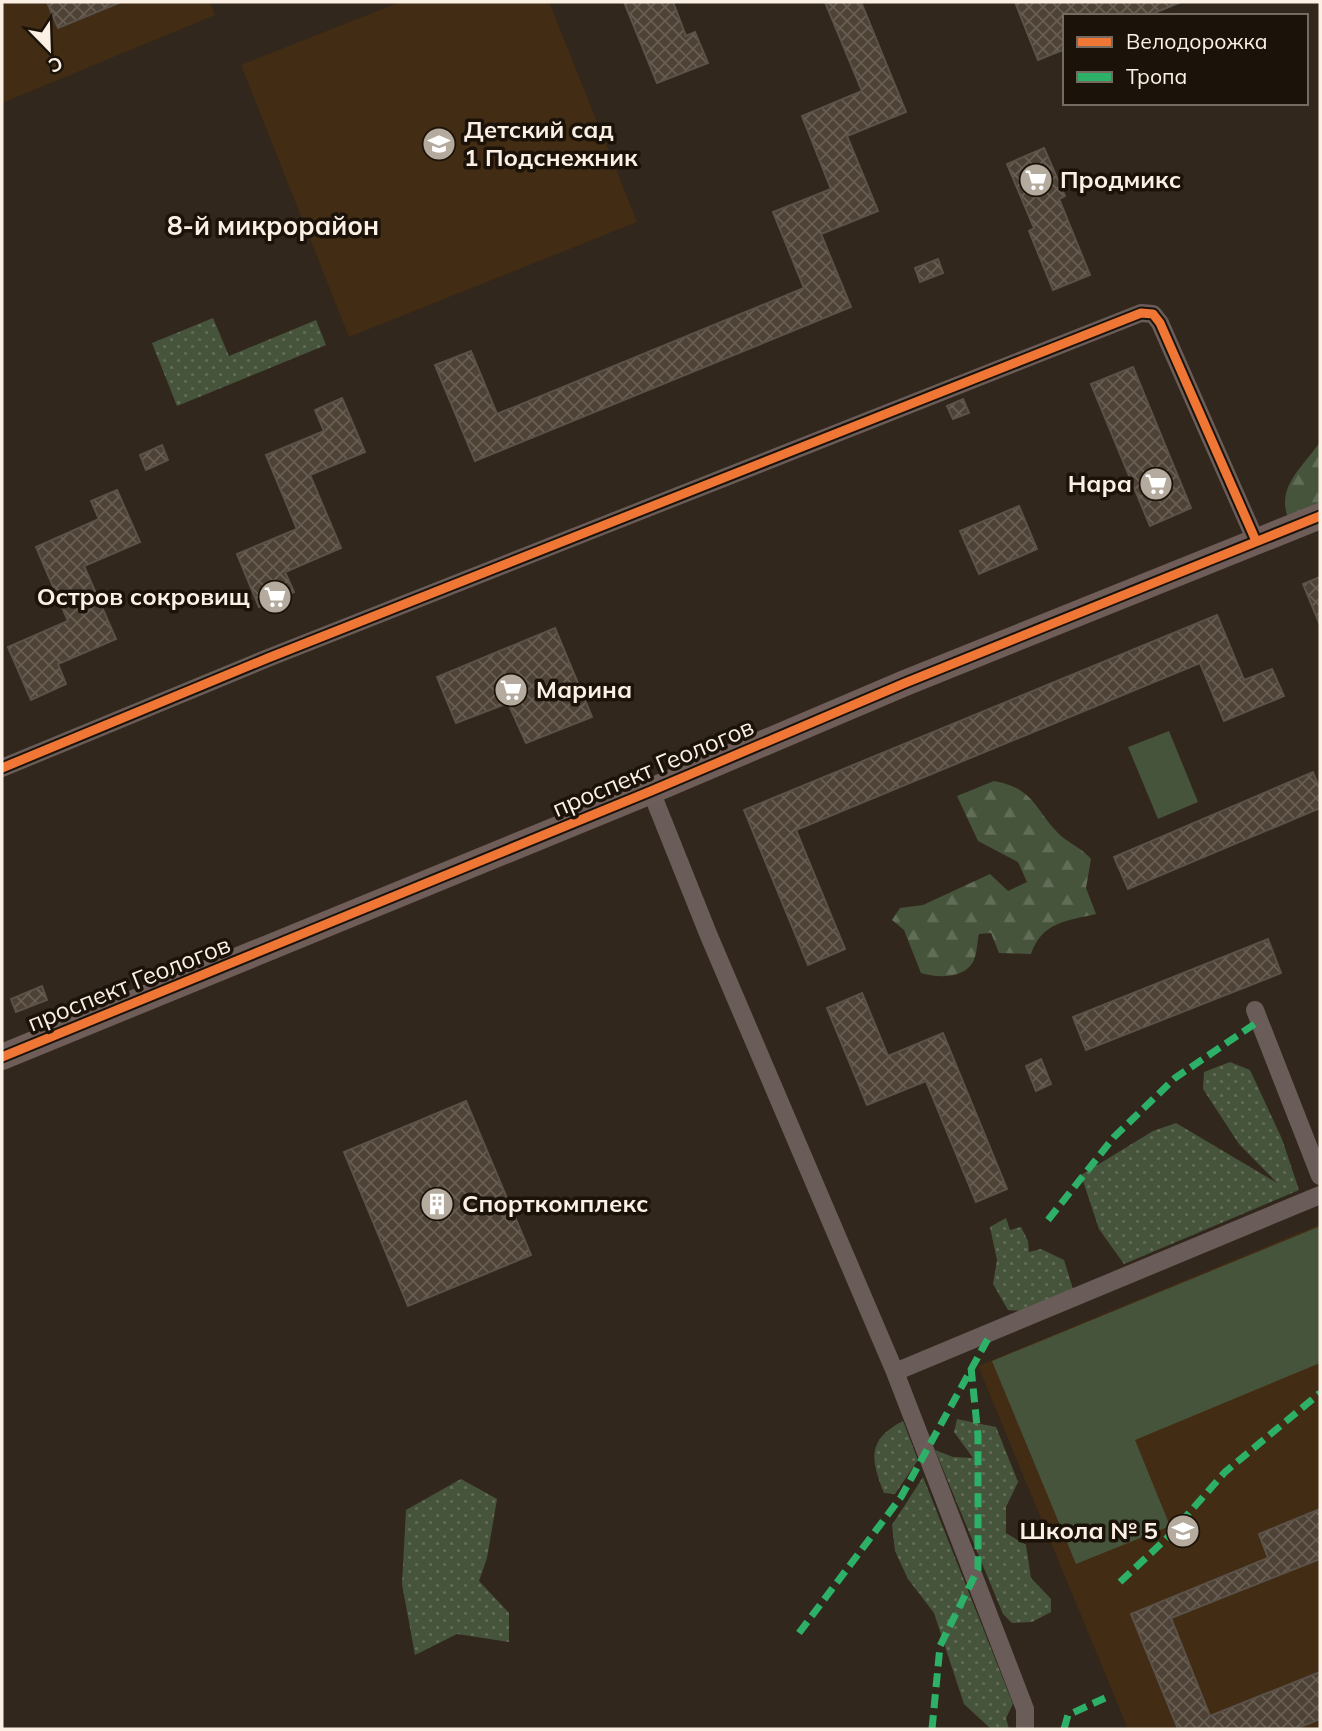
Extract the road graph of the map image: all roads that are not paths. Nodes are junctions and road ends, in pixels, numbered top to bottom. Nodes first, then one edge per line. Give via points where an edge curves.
1 (1320, 516) edge
2 (1256, 541) junction
3 (2, 768) edge
4 (651, 791) junction
5 (1255, 1010) dead end
6 (2, 1057) edge
7 (1320, 1175) edge
8 (1320, 1195) edge
9 (895, 1373) junction
10 (1026, 1729) edge

1 - 2 street, проспект Геологов
2 - 3 street via 1160,323 1153,314 1141,313
2 - 4 street, проспект Геологов
4 - 6 street, проспект Геологов
4 - 9 street
5 - 7 street
8 - 9 street
9 - 10 street via 1025,1709

